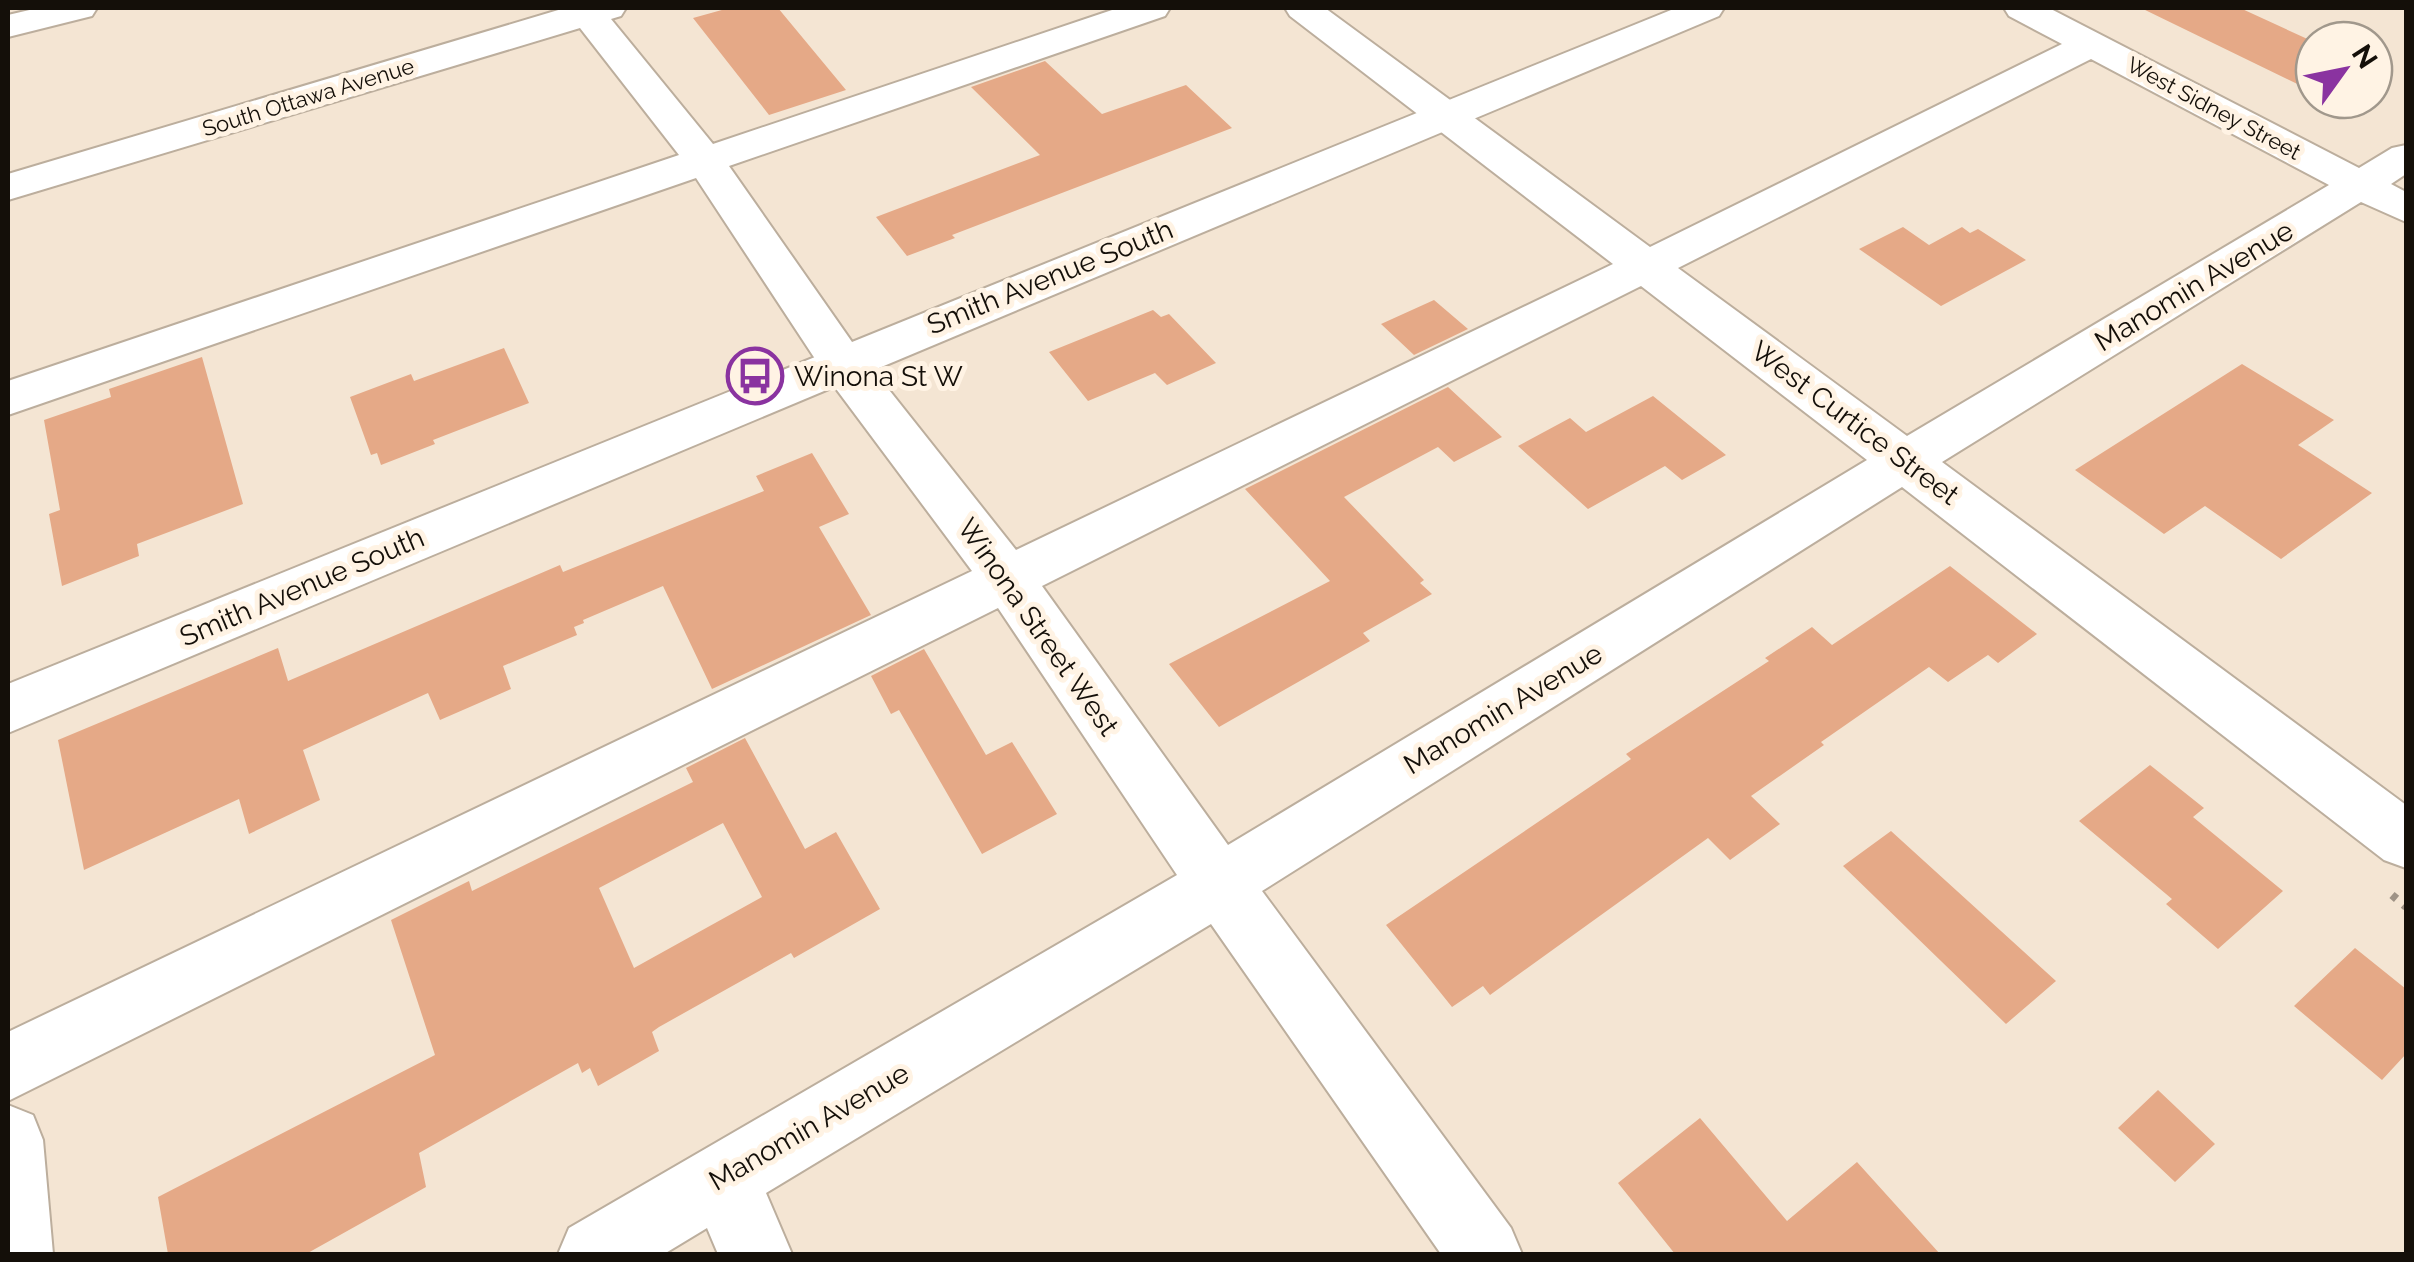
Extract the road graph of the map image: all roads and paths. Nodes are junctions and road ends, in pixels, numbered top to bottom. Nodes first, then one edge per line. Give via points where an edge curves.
1 (79, 8) edge
2 (1152, 8) edge
3 (1303, 8) edge
4 (1706, 8) edge
5 (2022, 8) edge
6 (593, 10) edge
7 (8, 26) edge
8 (2091, 44) junction
9 (1444, 116) junction
10 (704, 158) junction
11 (2391, 184) edge
12 (8, 187) edge
13 (1648, 265) junction
14 (842, 364) junction
15 (8, 398) edge
16 (1905, 462) junction
17 (1006, 576) junction
18 (8, 709) edge
19 (2406, 840) edge
20 (1219, 884) junction
21 (8, 1067) edge
22 (8, 1140) edge
23 (722, 1178) junction
24 (16, 1254) edge
25 (596, 1254) edge
26 (755, 1254) edge
27 (1485, 1254) edge

1 - 7 street
2 - 10 street
3 - 9 street, West Curtice Street
4 - 9 street, Smith Avenue South
5 - 8 street, West Sidney Street
6 - 10 street, Winona Street West
6 - 12 street, South Ottawa Avenue
8 - 11 street, West Sidney Street
8 - 13 street
9 - 13 street, West Curtice Street
9 - 14 street, Smith Avenue South
10 - 14 street, Winona Street West
10 - 15 street
11 - 16 street, Manomin Avenue
13 - 16 street, West Curtice Street
13 - 17 street
14 - 17 street, Winona Street West
14 - 18 street, Smith Avenue South
16 - 19 street, West Curtice Street
16 - 20 street, Manomin Avenue
17 - 20 street, Winona Street West
17 - 21 street
20 - 23 street, Manomin Avenue
20 - 27 street, Winona Street West
22 - 24 street
23 - 25 street, Manomin Avenue
23 - 26 street

